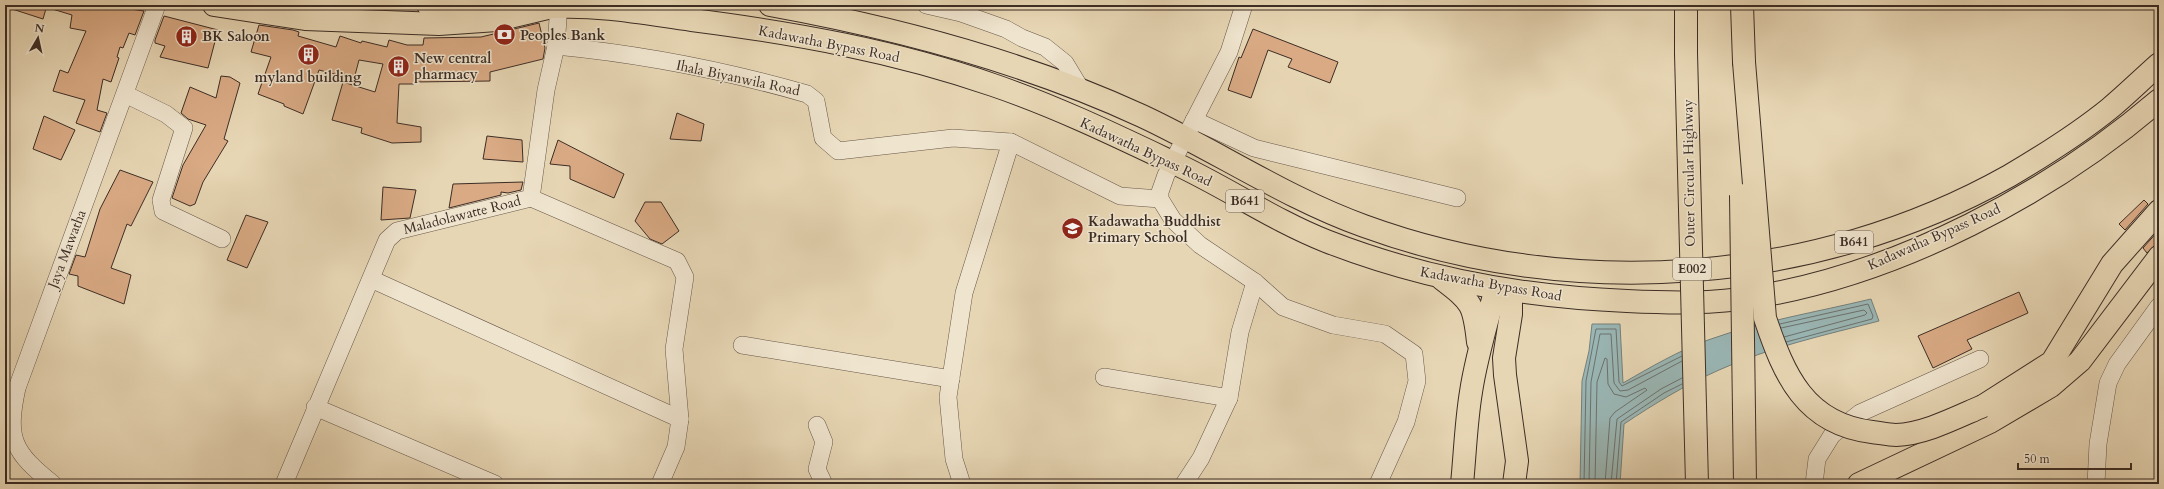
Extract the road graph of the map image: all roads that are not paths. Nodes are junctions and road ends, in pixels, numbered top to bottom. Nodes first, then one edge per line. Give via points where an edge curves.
1 (157, 5) edge
2 (214, 5) edge
3 (428, 5) edge
4 (476, 5) edge
5 (770, 5) edge
6 (926, 5) edge
7 (1244, 5) edge
8 (1686, 5) edge
9 (1742, 5) edge
10 (558, 6) edge
11 (607, 7) edge
12 (556, 46) junction
13 (1744, 62) junction
14 (2159, 64) edge
15 (1082, 91) junction
16 (125, 94) junction
17 (2159, 100) edge
18 (1189, 128) junction
19 (1011, 142) junction
20 (1172, 162) junction
21 (531, 198) junction
22 (1457, 198) dead end
23 (1160, 199) junction
24 (2159, 211) edge
25 (222, 239) dead end
26 (2159, 258) edge
27 (1508, 264) junction
28 (371, 279) junction
29 (1442, 279) junction
30 (1255, 282) junction
31 (1504, 289) junction
32 (2159, 306) edge
33 (742, 345) dead end
34 (1479, 351) junction
35 (1980, 358) dead end
36 (1104, 377) dead end
37 (951, 379) junction
38 (1229, 398) junction
39 (316, 407) junction
40 (1986, 414) junction
41 (680, 419) junction
42 (817, 425) dead end
43 (1696, 478) edge
44 (53, 484) edge
45 (284, 484) edge
46 (495, 484) edge
47 (660, 484) edge
48 (824, 484) edge
49 (962, 484) edge
50 (1184, 484) edge
51 (1378, 484) edge
52 (1462, 484) edge
53 (1514, 484) edge
54 (1745, 484) edge
55 (1814, 484) edge
56 (1859, 484) edge
57 (2096, 484) edge

1 - 16 street, Jaya Mawatha
2 - 10 main road, Kadawatha Bypass Road via 305,19 439,24 497,20
3 - 4 main road
5 - 15 main road, Kadawatha Bypass Road / B641 via 933,42
6 - 15 street via 961,13 1006,29 1044,47 1065,63
7 - 18 street via 1229,52
8 - 43 main road, Outer Circular Highway / E002, bridge
9 - 13 main road
10 - 11 main road, Kadawatha Bypass Road / B641
10 - 12 street
11 - 20 main road, Kadawatha Bypass Road / B641 via 795,35 863,48 961,74 1022,95
12 - 19 street, Ihala Biyanwila Road via 598,50 708,70 807,94 816,101 823,138 838,151 953,138
12 - 21 street, Maladolawatte Road via 546,90
13 - 40 main road, bridge via 1765,318 1778,357 1799,394 1817,411 1851,430 1896,435
13 - 54 main road, bridge via 1741,195
14 - 27 main road, Kadawatha Bypass Road / B641 via 2094,120 2013,174 1941,210 1888,232 1815,252 1768,261 1675,271 1606,272
15 - 18 main road, Kadawatha Bypass Road / B641
16 - 25 street via 166,114 184,128 161,200 163,211
16 - 44 street, Jaya Mawatha via 22,372 13,404 12,426 15,443 29,463
17 - 31 main road, Kadawatha Bypass Road / B641 via 2105,143 2003,207 1916,248 1834,279 1771,294 1710,302 1585,299
18 - 20 street
18 - 22 street via 1254,148
18 - 27 main road, Kadawatha Bypass Road / B641 via 1301,200 1361,225 1432,248
19 - 23 street, Ihala Biyanwila Road via 1120,196
19 - 37 street via 964,293
20 - 23 street via 1162,184
20 - 29 main road, Kadawatha Bypass Road / B641 via 1322,240 1364,256
21 - 28 street, Maladolawatte Road via 397,232 387,240
21 - 41 street via 677,261 685,277 674,349
23 - 30 street via 1173,220 1194,240
24 - 40 main road via 2112,264 2052,362 2000,397
26 - 40 main road via 2080,361 2051,386
27 - 31 main road
28 - 39 street, Maladolawatte Road
28 - 41 street
29 - 31 main road, Kadawatha Bypass Road / B641
29 - 34 main road via 1473,308
30 - 38 street via 1240,332
30 - 51 street via 1283,308 1333,325 1385,334 1414,354 1417,381 1406,422
31 - 34 main road
31 - 53 main road via 1511,314 1504,358 1517,461
32 - 57 street via 2117,364 2108,383 2098,444
33 - 37 street
34 - 52 main road via 1471,393
35 - 55 street via 1860,413 1832,435 1818,459
36 - 38 street
37 - 49 street via 948,397 954,459
38 - 50 street via 1200,458
39 - 45 street, Maladolawatte Road
39 - 46 street
40 - 56 main road
41 - 47 street via 676,447
42 - 48 street via 824,442 817,469

